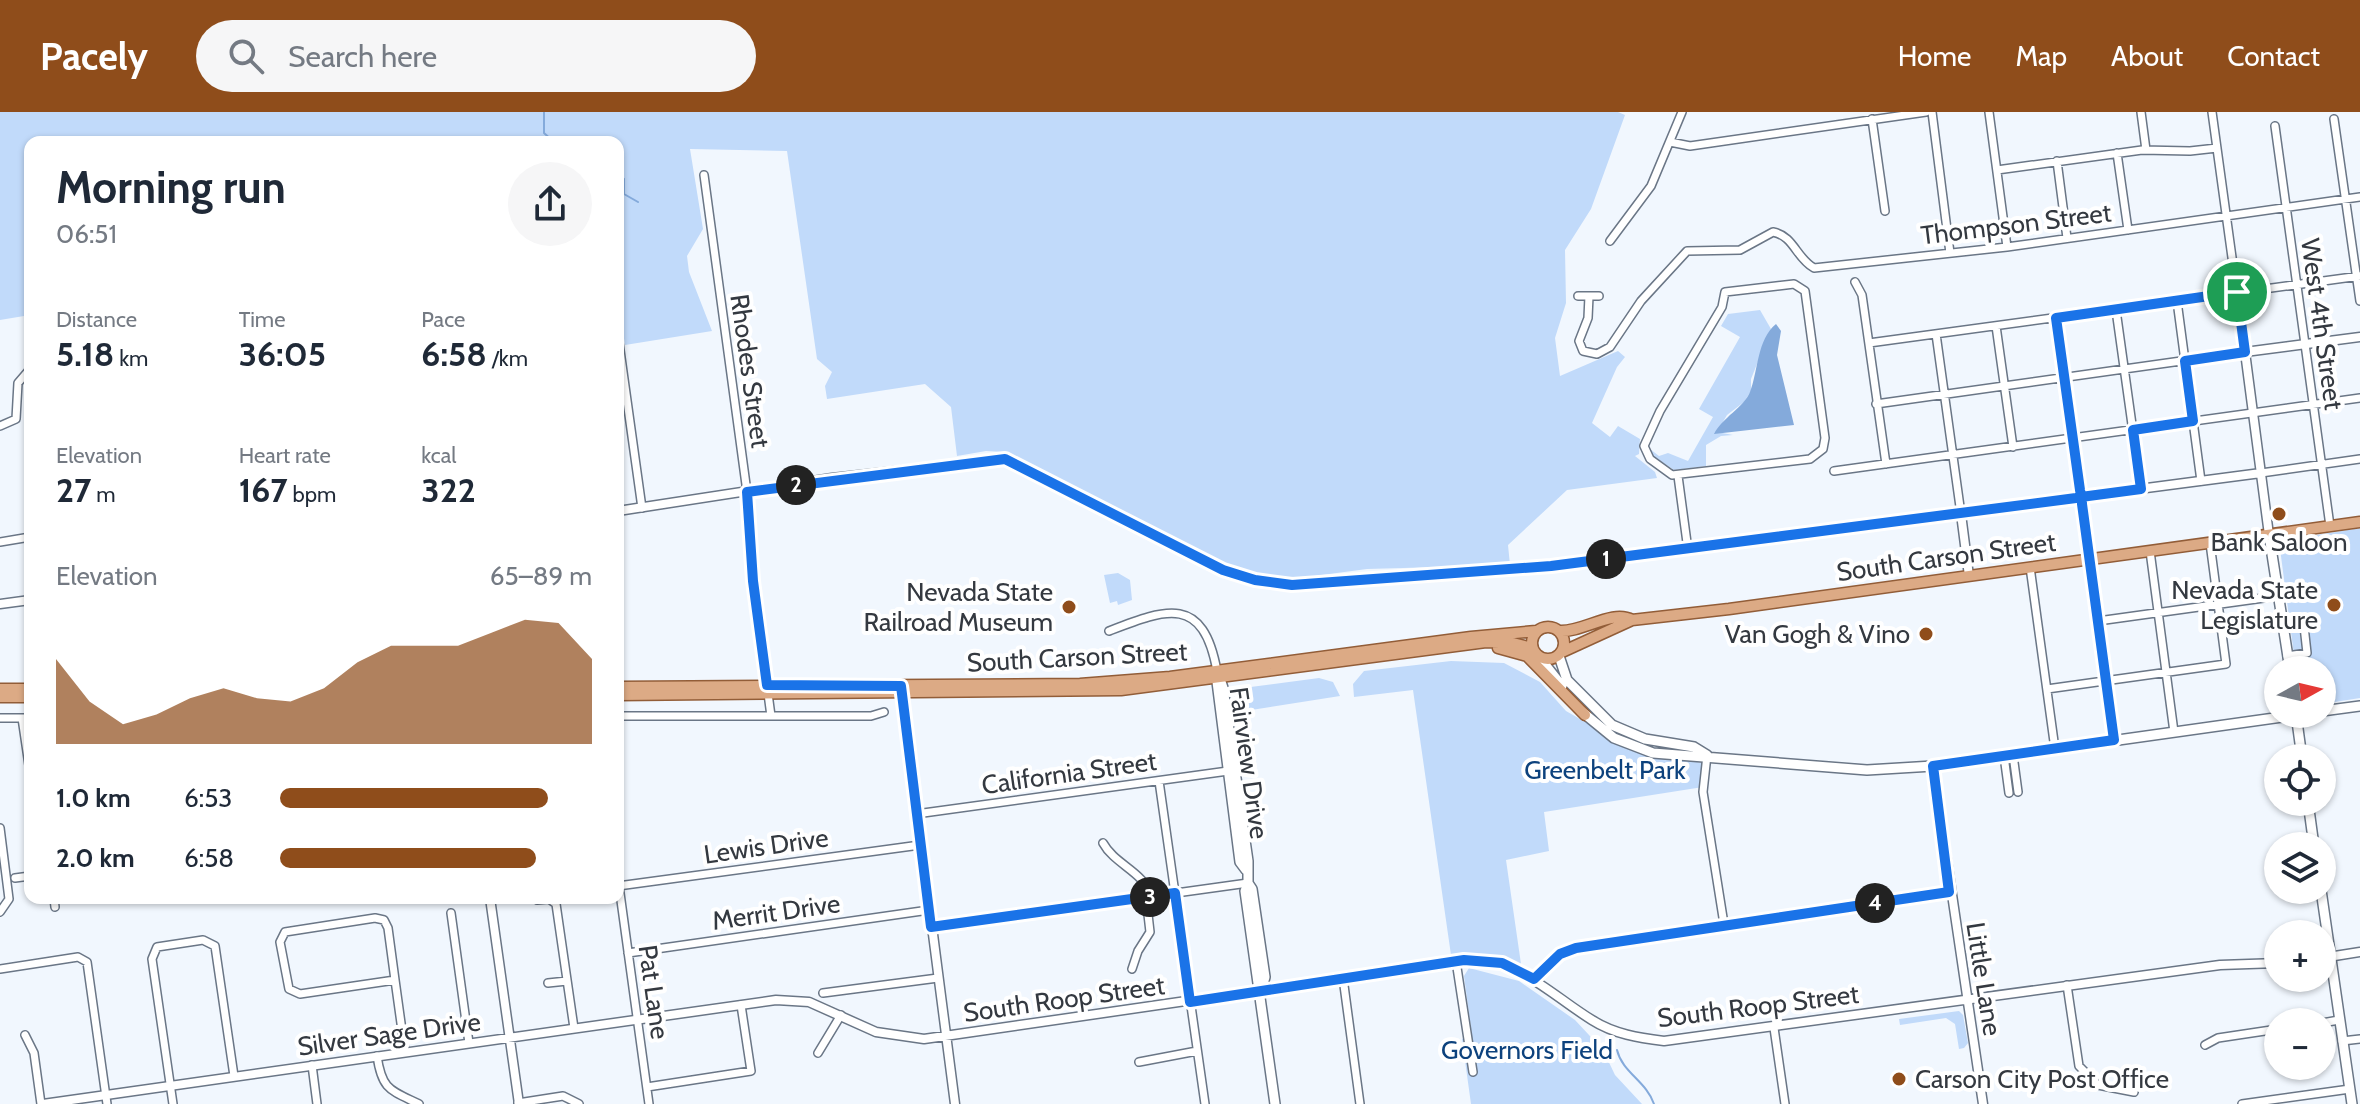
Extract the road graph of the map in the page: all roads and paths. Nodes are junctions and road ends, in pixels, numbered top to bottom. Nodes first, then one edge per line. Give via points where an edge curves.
1 (1682, 112) edge
2 (1929, 112) edge
3 (1989, 112) edge
4 (2141, 112) edge
5 (2212, 112) edge
6 (1872, 119) junction
7 (2334, 119) dead end
8 (2275, 126) dead end
9 (1670, 142) junction
10 (2217, 148) junction
11 (2146, 150) junction
12 (2117, 153) junction
13 (2057, 161) junction
14 (1997, 170) junction
15 (704, 175) dead end
16 (2360, 197) edge
17 (2346, 199) junction
18 (2286, 207) junction
19 (1885, 211) dead end
20 (2226, 215) junction
21 (2128, 230) junction
22 (2067, 238) junction
23 (1610, 241) dead end
24 (2007, 247) junction
25 (1950, 253) junction
26 (2358, 276) edge
27 (1855, 282) dead end
28 (2297, 284) junction
29 (2237, 292) junction
30 (1578, 296) dead end
31 (1589, 296) junction
32 (1599, 296) dead end
33 (2177, 301) junction
34 (2360, 301) edge
35 (2116, 310) junction
36 (2056, 318) junction
37 (1996, 326) junction
38 (1936, 334) junction
39 (2360, 337) edge
40 (1869, 343) junction
41 (2305, 344) junction
42 (2245, 352) junction
43 (2185, 361) junction
44 (2124, 370) junction
45 (24, 376) edge
46 (2064, 378) junction
47 (2005, 386) junction
48 (624, 387) edge
49 (1944, 395) junction
50 (2360, 398) edge
51 (1876, 404) junction
52 (2313, 404) junction
53 (2253, 412) junction
54 (2193, 421) junction
55 (0, 426) edge
56 (2133, 430) junction
57 (2073, 438) junction
58 (2013, 447) junction
59 (1953, 455) junction
60 (2360, 459) edge
61 (1886, 464) junction
62 (2321, 464) junction
63 (1834, 471) dead end
64 (2261, 473) junction
65 (1678, 476) junction
66 (2201, 481) junction
67 (2141, 489) junction
68 (747, 492) junction
69 (2081, 497) junction
70 (642, 508) junction
71 (624, 510) edge
72 (1961, 514) junction
73 (2360, 522) edge
74 (2330, 526) junction
75 (2269, 535) junction
76 (24, 538) edge
77 (0, 542) edge
78 (2210, 543) junction
79 (1688, 550) junction
80 (2150, 551) junction
81 (2089, 559) junction
82 (2030, 567) junction
83 (1969, 576) junction
84 (2278, 596) junction
85 (24, 601) edge
86 (0, 604) edge
87 (2218, 604) junction
88 (2158, 613) junction
89 (1618, 617) junction
90 (1632, 620) junction
91 (2098, 621) junction
92 (2283, 628) junction
93 (1109, 631) dead end
94 (1536, 631) junction
95 (1559, 631) junction
96 (1590, 638) junction
97 (1532, 648) junction
98 (1433, 650) junction
99 (1560, 654) junction
100 (2287, 656) joint
101 (1540, 658) junction
102 (1342, 659) junction
103 (2166, 672) junction
104 (1218, 677) junction
105 (2106, 681) junction
106 (624, 687) edge
107 (0, 689) edge
108 (24, 689) edge
109 (2047, 689) junction
110 (768, 690) junction
111 (901, 690) junction
112 (624, 695) edge
113 (0, 697) edge
114 (24, 697) edge
115 (2360, 706) edge
116 (2336, 709) edge
117 (884, 712) dead end
118 (1585, 715) junction
119 (624, 716) edge
120 (771, 716) junction
121 (0, 718) edge
122 (24, 718) edge
123 (2264, 719) edge
124 (2174, 732) junction
125 (2114, 740) junction
126 (2055, 749) junction
127 (1707, 755) junction
128 (2008, 756) junction
129 (1933, 766) junction
130 (1228, 771) junction
131 (1159, 781) junction
132 (2013, 792) dead end
133 (916, 814) junction
134 (0, 828) edge
135 (1103, 843) dead end
136 (920, 845) junction
137 (2, 863) edge
138 (1246, 870) junction
139 (24, 877) edge
140 (15, 878) dead end
141 (1248, 883) junction
142 (624, 885) edge
143 (1949, 892) junction
144 (1175, 893) junction
145 (1148, 897) junction
146 (491, 904) edge
147 (556, 904) edge
148 (621, 904) edge
149 (929, 910) junction
150 (0, 912) edge
151 (451, 913) dead end
152 (1724, 924) junction
153 (931, 927) junction
154 (2360, 952) edge
155 (628, 953) junction
156 (2336, 956) edge
157 (1456, 961) junction
158 (2264, 963) edge
159 (0, 969) edge
160 (1132, 969) dead end
161 (938, 978) junction
162 (1343, 978) junction
163 (1534, 979) junction
164 (395, 980) junction
165 (567, 981) junction
166 (548, 983) dead end
167 (2067, 985) junction
168 (1261, 991) junction
169 (2333, 992) edge
170 (823, 993) dead end
171 (793, 1000) joint
172 (1969, 1001) junction
173 (1190, 1002) junction
174 (741, 1005) junction
175 (841, 1015) junction
176 (637, 1020) junction
177 (2339, 1020) junction
178 (2336, 1021) edge
179 (574, 1028) junction
180 (1774, 1028) junction
181 (2264, 1031) edge
182 (25, 1035) dead end
183 (946, 1036) junction
184 (509, 1037) junction
185 (2360, 1039) edge
186 (2342, 1041) junction
187 (469, 1043) junction
188 (2205, 1045) dead end
189 (1197, 1051) junction
190 (405, 1052) junction
191 (818, 1053) dead end
192 (377, 1056) junction
193 (1139, 1062) dead end
194 (312, 1065) junction
195 (1473, 1072) dead end
196 (234, 1076) junction
197 (170, 1086) junction
198 (647, 1087) junction
199 (2350, 1089) junction
200 (2134, 1092) dead end
201 (106, 1099) edge
202 (518, 1103) edge
203 (42, 1104) edge
204 (173, 1104) edge
205 (317, 1104) edge
206 (419, 1104) edge
207 (579, 1104) edge
208 (649, 1104) edge
209 (955, 1104) edge
210 (1205, 1104) edge
211 (1275, 1104) edge
212 (1360, 1104) edge
213 (1785, 1104) edge
214 (1983, 1104) edge
215 (2242, 1104) edge
216 (2352, 1104) edge

1 - 9 street
2 - 6 street
2 - 25 street
3 - 14 street
4 - 11 street
5 - 10 street
6 - 9 street via 1690,146
6 - 19 street
7 - 17 street
8 - 18 street, West 4th Street
9 - 23 street via 1643,200
10 - 11 street
10 - 20 street
11 - 12 street
12 - 13 street
12 - 21 street
13 - 14 street
13 - 22 street
14 - 24 street
15 - 68 street, Rhodes Street
16 - 17 street, Thompson Street
17 - 18 street, Thompson Street
17 - 26 street
18 - 20 street, Thompson Street
18 - 28 street, West 4th Street
20 - 21 street, Thompson Street
20 - 29 street
21 - 22 street, Thompson Street
22 - 24 street, Thompson Street
24 - 25 street, Thompson Street
25 - 31 street, Thompson Street via 1814,268 1802,261 1789,238 1773,232 1740,250 1687,251 1641,301 1610,347 1597,354 1583,351 1579,341
26 - 28 street
26 - 34 street
27 - 40 street
28 - 29 street
28 - 41 street, West 4th Street
29 - 33 street
29 - 42 street
30 - 31 street
31 - 32 street
33 - 35 street
33 - 43 street
35 - 36 street
35 - 44 street
36 - 37 street
36 - 46 street
37 - 38 street
37 - 47 street
38 - 40 street
38 - 49 street
39 - 41 street
40 - 51 street
41 - 42 street
41 - 52 street, West 4th Street
42 - 43 street
42 - 53 street
43 - 44 street
43 - 54 street
44 - 46 street
44 - 56 street
45 - 55 street via 18,383 16,419
46 - 47 street
46 - 57 street
47 - 49 street
47 - 58 street
48 - 70 street
49 - 51 street
49 - 59 street
50 - 52 street
51 - 61 street
52 - 53 street
52 - 62 street, West 4th Street
53 - 54 street
53 - 64 street
54 - 56 street
54 - 66 street
56 - 57 street
56 - 67 street
57 - 58 street
57 - 69 street
58 - 59 street
59 - 61 street
59 - 72 street
60 - 62 street
61 - 63 street
62 - 64 street
62 - 74 street, West 4th Street
64 - 66 street
64 - 75 street
65 - 65 street via 1650,459 1644,446 1722,307 1725,292 1801,286 1823,449 1810,459
65 - 79 street
66 - 67 street
67 - 69 street
68 - 70 street
68 - 79 street via 1005,459 1223,570 1288,585 1503,571
68 - 110 street, Rhodes Street
69 - 72 street
69 - 81 street
70 - 71 street
72 - 79 street
72 - 83 street
73 - 74 main road, South Carson Street
74 - 75 main road, South Carson Street
75 - 78 main road, South Carson Street
75 - 84 main road
76 - 77 street
78 - 80 main road, South Carson Street
78 - 87 street
80 - 81 main road, South Carson Street
80 - 88 street
81 - 82 main road, South Carson Street
81 - 91 street
82 - 83 main road, South Carson Street
82 - 109 street
83 - 90 main road, South Carson Street
84 - 87 street
84 - 92 main road
85 - 86 street
87 - 88 street
87 - 103 street via 2226,664
88 - 91 street
88 - 103 street
89 - 90 main road, South Carson Street
89 - 95 main road via 1580,631
89 - 96 main road
90 - 96 main road, South Carson Street
91 - 105 street
92 - 100 main road
92 - 100 street via 2304,626 2307,653
93 - 104 street via 1156,613 1178,612 1203,629
94 - 95 main road
94 - 97 main road
94 - 102 main road, South Carson Street
95 - 99 main road via 1564,644
96 - 99 main road, South Carson Street
97 - 98 main road, South Carson Street via 1499,642
97 - 101 main road
98 - 102 main road, South Carson Street
98 - 118 main road via 1501,648 1521,653
99 - 101 main road
99 - 127 main road via 1567,680 1612,725
101 - 118 main road
102 - 104 main road, South Carson Street
103 - 105 street
103 - 124 street
104 - 111 main road, South Carson Street
104 - 130 main road, Fairview Drive
104 - 138 main road, Fairview Drive
105 - 109 street
105 - 125 street
106 - 110 main road, South Carson Street
107 - 108 main road
109 - 126 street
110 - 111 main road, South Carson Street
110 - 112 main road, South Carson Street
110 - 120 street, Rhodes Street
111 - 133 street
113 - 114 main road
115 - 116 main road
117 - 120 street
118 - 127 main road via 1627,746 1679,757
119 - 120 street
121 - 122 street
123 - 124 main road
124 - 125 main road
125 - 126 main road
126 - 128 main road
127 - 129 main road via 1849,769
127 - 152 street via 1703,792
128 - 129 main road
128 - 132 street
129 - 143 street, Little Lane
130 - 131 street, California Street
130 - 138 main road, Fairview Drive via 1240,862
131 - 133 street, California Street
131 - 144 street
133 - 136 street
134 - 137 street
135 - 145 street via 1144,881
136 - 142 street, Lewis Drive
136 - 149 street
137 - 150 street via 9,899
138 - 141 main road, Fairview Drive
139 - 140 street
141 - 144 street
141 - 168 main road, Fairview Drive via 1246,904
143 - 152 street
143 - 172 street, Little Lane
144 - 145 street
144 - 173 street
145 - 153 street
145 - 160 street via 1150,932
146 - 184 street
147 - 165 street
148 - 155 street, Pat Lane
149 - 153 street
149 - 155 street, Merrit Drive
151 - 187 street
152 - 163 street via 1576,948 1560,954
153 - 161 street
154 - 156 street
155 - 176 street, Pat Lane
157 - 162 street, South Roop Street
157 - 163 street, South Roop Street via 1502,963
157 - 195 street
158 - 167 street, South Roop Street
159 - 201 street via 78,957 89,966
161 - 170 street
161 - 183 street
162 - 168 street, South Roop Street
162 - 212 street
163 - 180 street, South Roop Street via 1589,1018 1641,1039 1686,1040
164 - 164 street via 388,928 379,918 290,930 282,936 286,984 294,993
164 - 190 street
165 - 166 street
165 - 179 street
167 - 172 street, South Roop Street
167 - 200 street via 2079,1066 2098,1085
168 - 173 street, South Roop Street
168 - 211 main road, Fairview Drive
169 - 177 main road
171 - 174 street, Silver Sage Drive
171 - 175 street, South Roop Street
172 - 180 street, South Roop Street
172 - 214 street, Little Lane
173 - 183 street, South Roop Street
173 - 189 street
174 - 176 street, Silver Sage Drive
174 - 198 street via 751,1071
175 - 183 street, South Roop Street via 891,1037
175 - 191 street
176 - 179 street, Silver Sage Drive
176 - 198 street, Pat Lane
177 - 178 street
177 - 186 main road
179 - 184 street, Silver Sage Drive
180 - 213 street
181 - 188 street
182 - 203 street via 34,1053
183 - 209 street
184 - 187 street, Silver Sage Drive
184 - 202 street
185 - 186 street
186 - 199 main road
187 - 190 street, Silver Sage Drive
189 - 193 street
189 - 210 street
190 - 192 street, Silver Sage Drive
192 - 194 street, Silver Sage Drive
192 - 206 street via 387,1088
194 - 196 street, Silver Sage Drive
194 - 205 street
196 - 197 street, Silver Sage Drive
196 - 197 street via 213,942 203,940 153,950
197 - 201 street, Silver Sage Drive
197 - 204 street
198 - 208 street, Pat Lane
199 - 215 street
199 - 216 main road
201 - 203 street, Silver Sage Drive
202 - 207 street via 563,1096

